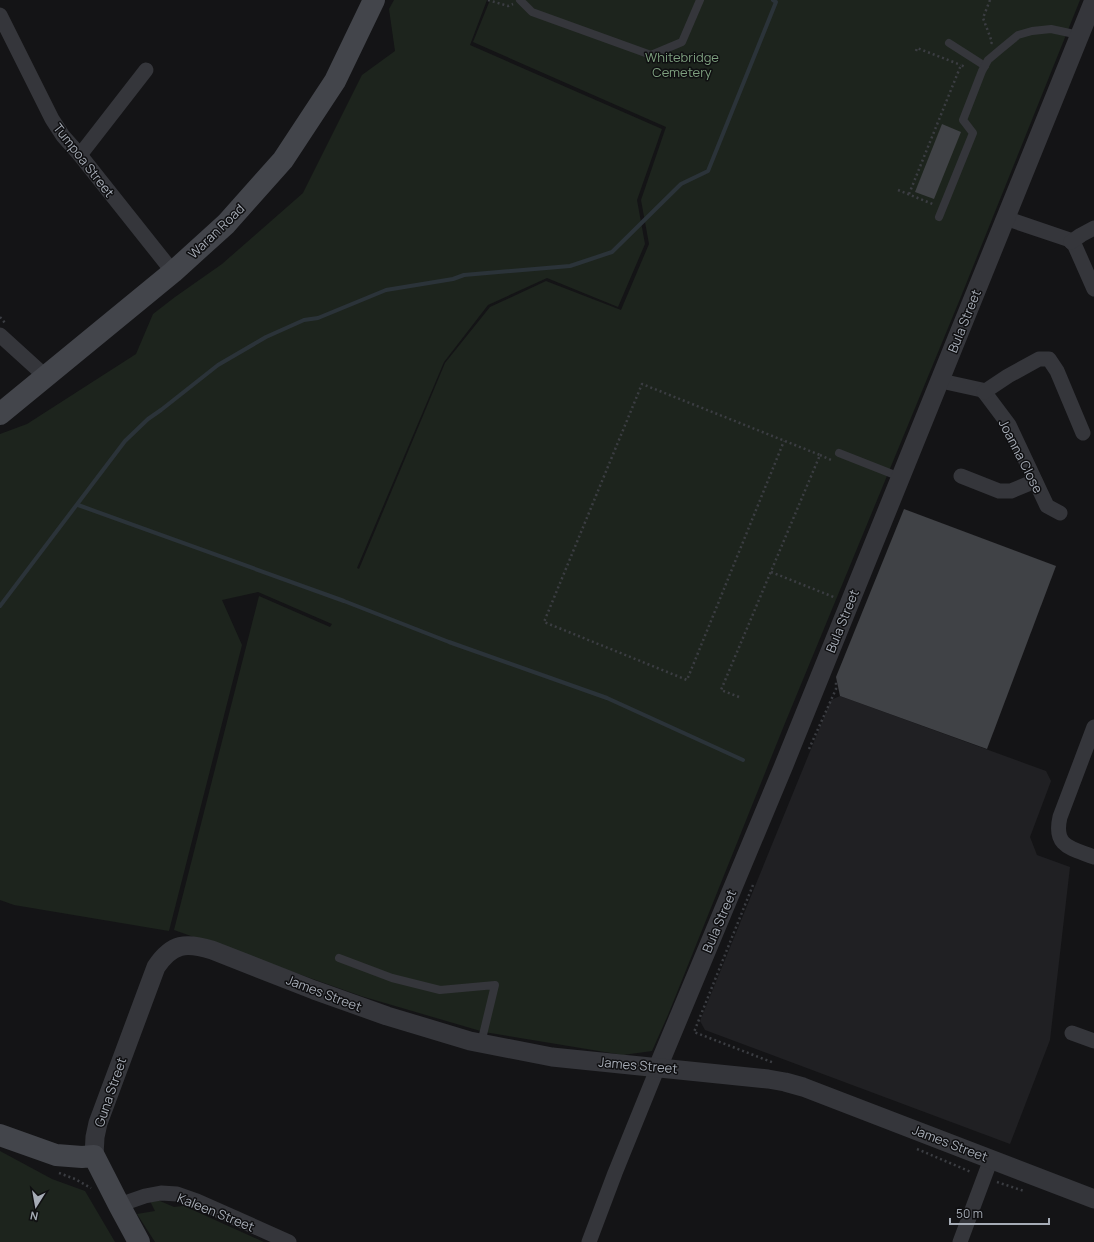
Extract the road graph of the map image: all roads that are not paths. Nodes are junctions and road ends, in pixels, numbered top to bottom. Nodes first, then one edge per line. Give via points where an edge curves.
1 (374, 0) edge
2 (700, 0) edge
3 (1094, 0) edge
4 (520, 1) edge
5 (0, 15) edge
6 (1080, 34) junction
7 (949, 43) dead end
8 (985, 66) junction
9 (146, 70) dead end
10 (80, 155) junction
11 (939, 217) dead end
12 (1005, 218) junction
13 (1094, 228) edge
14 (1071, 242) junction
15 (173, 272) junction
16 (1094, 289) edge
17 (0, 335) edge
18 (45, 376) junction
19 (941, 381) junction
20 (984, 392) junction
21 (0, 414) edge
22 (1083, 433) dead end
23 (839, 453) dead end
24 (961, 476) dead end
25 (900, 477) junction
26 (1035, 481) junction
27 (1060, 513) dead end
28 (1094, 727) edge
29 (1094, 856) edge
30 (178, 946) joint
31 (340, 958) dead end
32 (1072, 1033) dead end
33 (1094, 1041) edge
34 (481, 1044) junction
35 (658, 1067) junction
36 (0, 1135) edge
37 (94, 1156) junction
38 (991, 1159) junction
39 (1094, 1199) edge
40 (119, 1205) junction
41 (140, 1242) edge
42 (289, 1242) edge
43 (589, 1242) edge
44 (960, 1242) edge

1 - 15 main road, Waran Road via 335,81 283,160 226,224
2 - 4 lane via 682,42 651,55 532,12
3 - 6 street, Bula Street
5 - 10 street, Tumpoa Street via 52,119
6 - 8 lane via 1051,29 1018,35 988,60
6 - 12 street, Bula Street
7 - 8 lane
8 - 11 lane via 964,120 973,133
9 - 10 street
10 - 15 street, Tumpoa Street
12 - 14 street
12 - 19 street, Bula Street
13 - 14 street
14 - 16 street
15 - 18 main road, Waran Road
17 - 18 street
18 - 21 main road, Waran Road
19 - 20 street
19 - 25 street, Bula Street
20 - 22 street via 1039,359 1049,359 1057,370
20 - 26 street, Joanna Close via 1009,425
23 - 25 lane
24 - 26 street via 999,492 1011,491
25 - 35 street, Bula Street
26 - 27 street, Joanna Close via 1047,506
28 - 29 street via 1058,827 1059,836 1064,844
30 - 34 street, James Street via 196,945 212,950 387,1016
30 - 37 street, Guna Street via 163,957 151,978 98,1123
31 - 34 lane via 392,978 440,990 495,985
32 - 33 street
34 - 35 street, James Street via 552,1057
35 - 38 street, James Street via 785,1082
35 - 43 street, Bula Street
36 - 37 main road via 56,1155
37 - 40 main road, Guna Street
38 - 39 street, James Street
38 - 44 street
40 - 41 main road, Guna Street
40 - 42 street, Kaleen Street via 145,1196 177,1194

